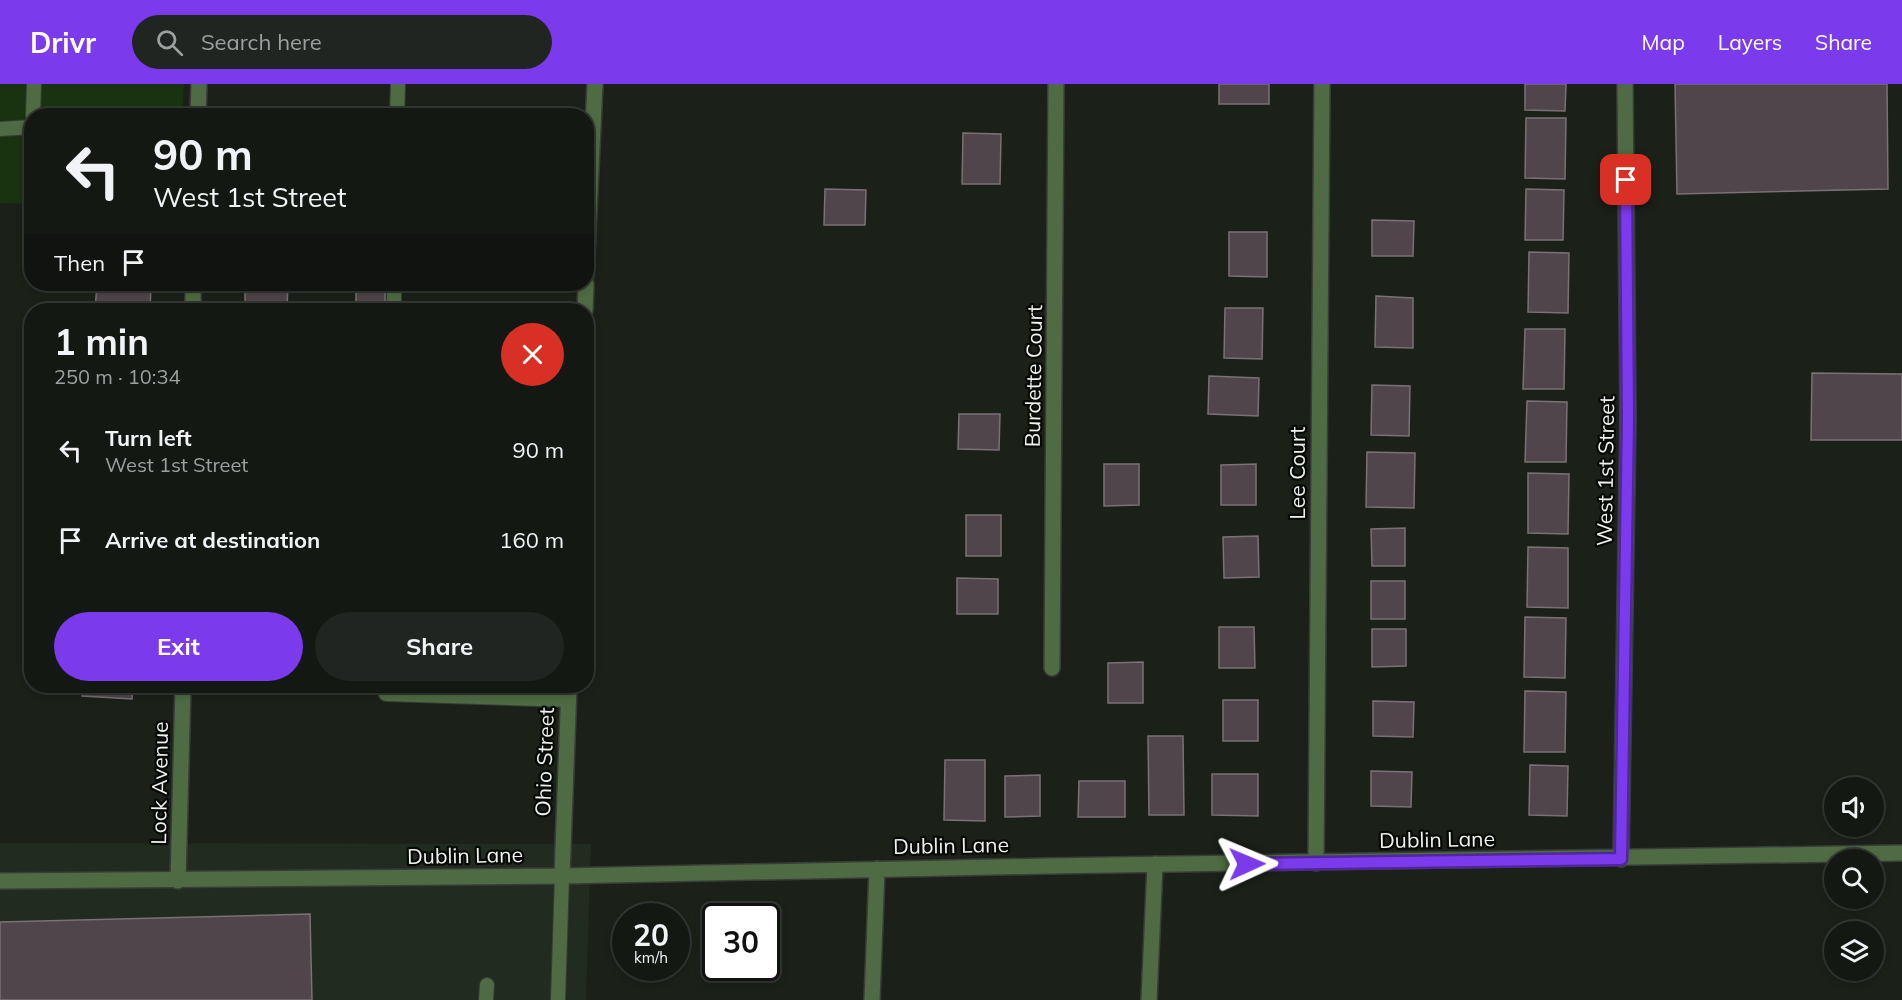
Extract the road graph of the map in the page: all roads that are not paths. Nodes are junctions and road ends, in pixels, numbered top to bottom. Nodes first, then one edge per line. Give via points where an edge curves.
1 (34, 84) edge
2 (199, 84) edge
3 (398, 84) edge
4 (594, 84) edge
5 (1056, 84) edge
6 (1322, 84) edge
7 (1625, 84) edge
8 (33, 108) edge
9 (198, 108) edge
10 (397, 108) edge
11 (593, 108) edge
12 (24, 128) edge
13 (0, 129) edge
14 (1052, 668) dead end
15 (183, 693) edge
16 (386, 693) edge
17 (569, 693) edge
18 (1902, 853) edge
19 (1621, 859) junction
20 (1316, 863) junction
21 (1155, 864) junction
22 (877, 869) junction
23 (561, 876) junction
24 (0, 881) edge
25 (178, 881) junction
26 (487, 986) dead end
27 (486, 1000) edge
28 (558, 1000) edge
29 (872, 1000) edge
30 (1149, 1000) edge

1 - 8 lane
2 - 9 street
3 - 10 lane
4 - 11 street
5 - 14 street, Burdette Court
6 - 20 street, Lee Court
7 - 19 street, West 1st Street via 1628,419
12 - 13 lane
15 - 25 street, Lock Avenue
16 - 17 lane
17 - 23 street, Ohio Street
18 - 19 street, Dublin Lane
19 - 20 street, Dublin Lane
20 - 21 street, Dublin Lane
21 - 22 street, Dublin Lane
21 - 30 street
22 - 23 street, Dublin Lane
22 - 29 street
23 - 25 street, Dublin Lane
23 - 28 lane
24 - 25 street, Dublin Lane
26 - 27 lane

